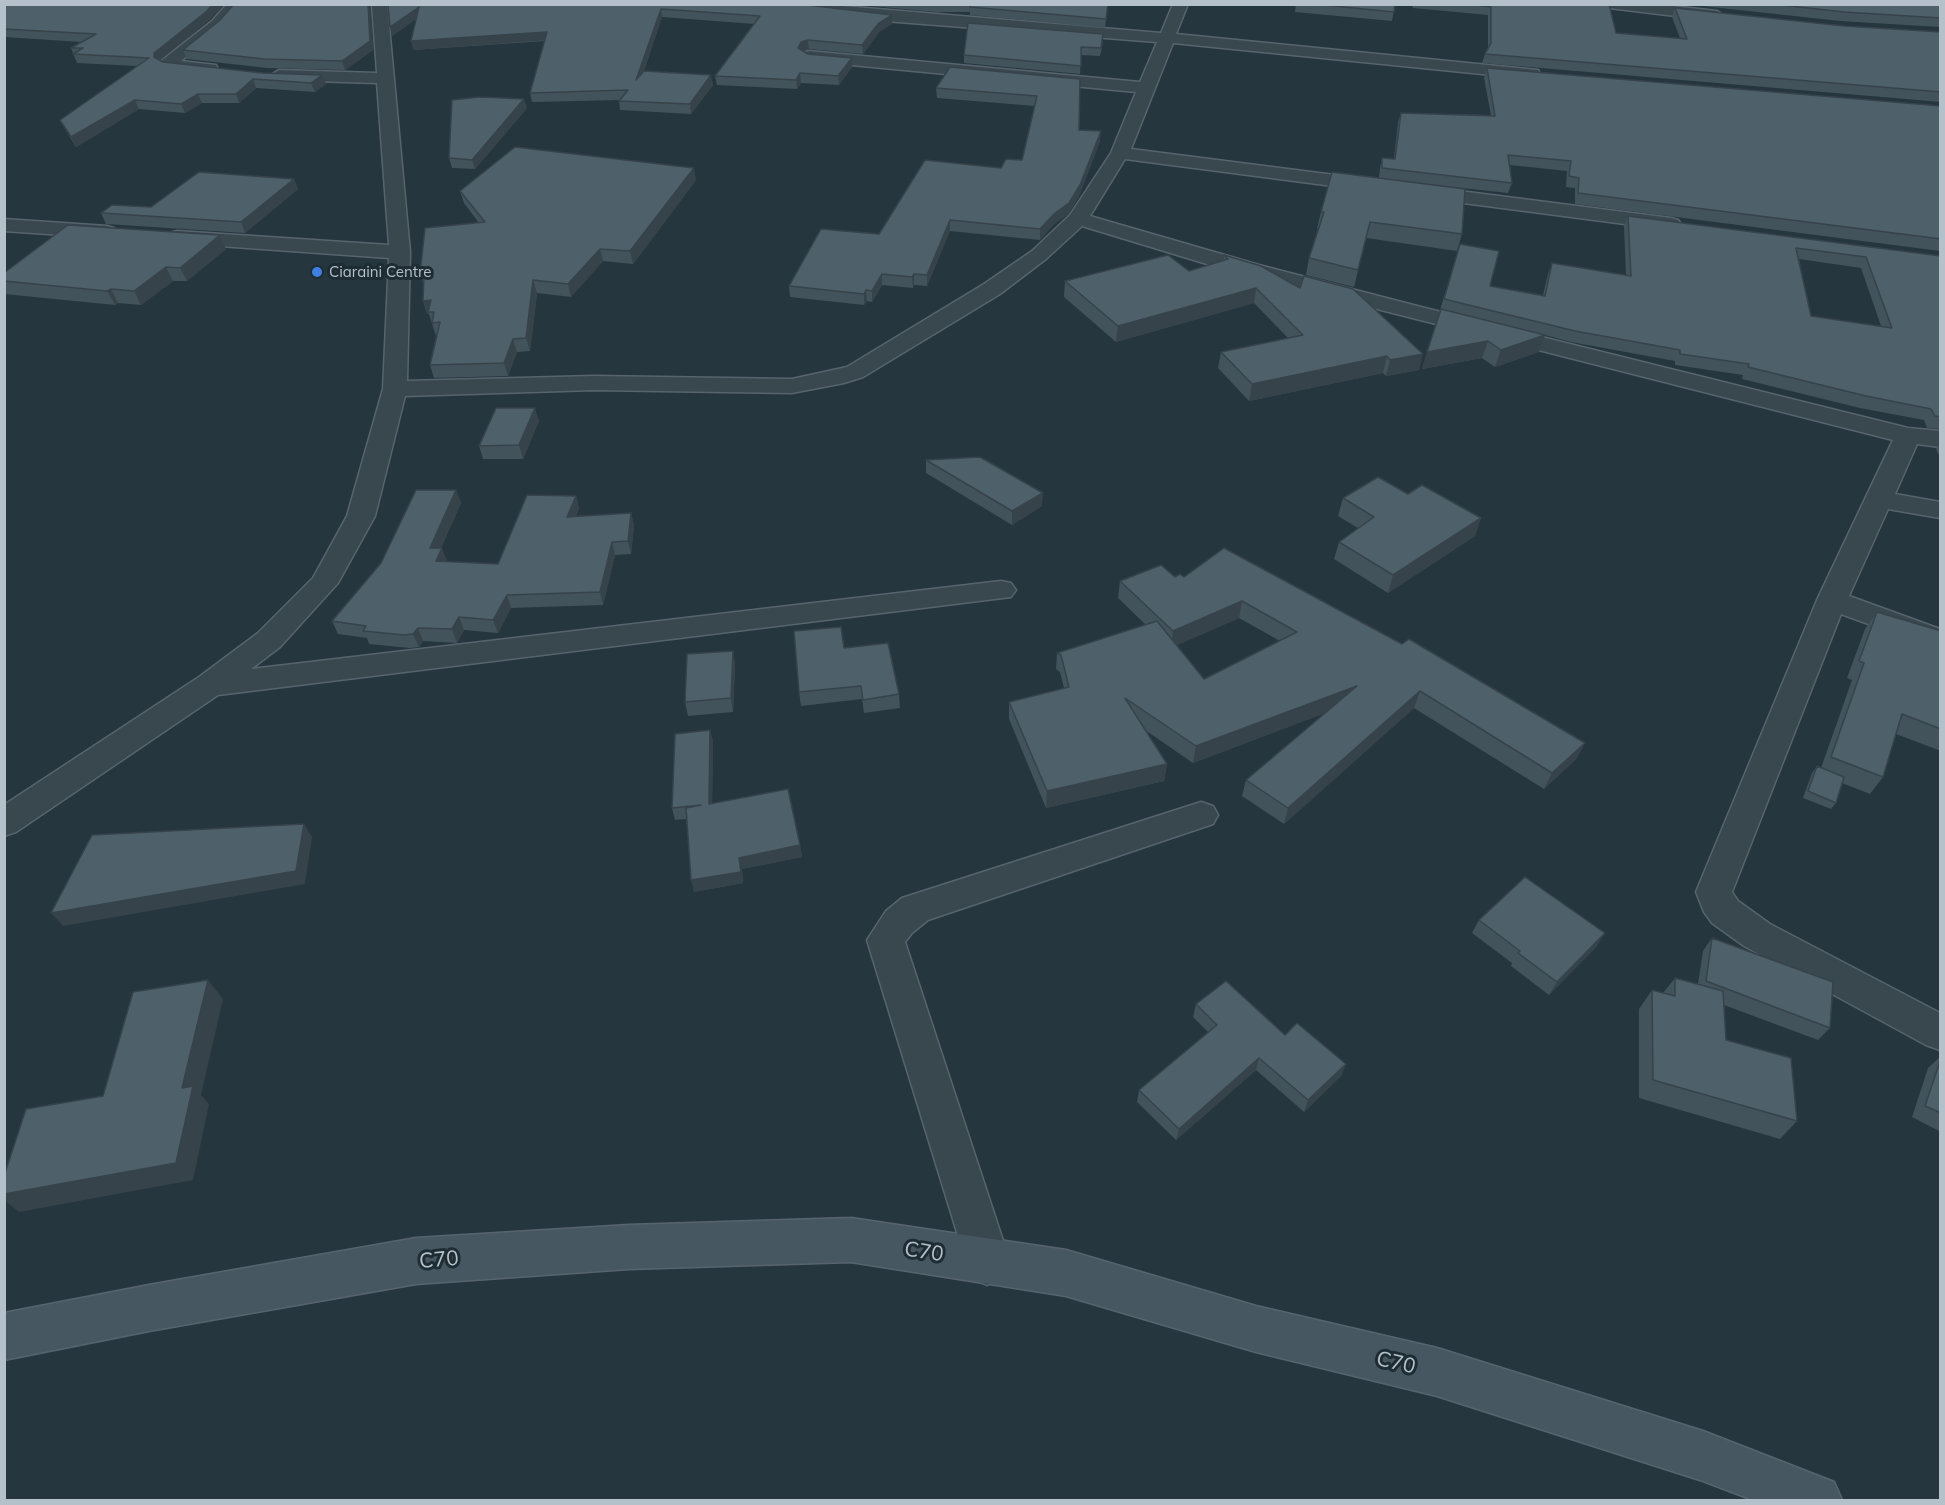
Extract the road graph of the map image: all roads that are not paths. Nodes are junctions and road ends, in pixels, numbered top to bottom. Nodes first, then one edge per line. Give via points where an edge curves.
1 (236, 4) edge
2 (379, 4) edge
3 (778, 4) edge
4 (1181, 4) edge
5 (1609, 4) edge
6 (1736, 18) edge
7 (1166, 39) junction
8 (809, 56) edge
9 (222, 70) edge
10 (267, 75) edge
11 (1551, 76) edge
12 (385, 78) junction
13 (1146, 88) junction
14 (1120, 153) junction
15 (1078, 219) junction
16 (4, 225) edge
17 (1686, 226) edge
18 (132, 234) edge
19 (156, 235) edge
20 (400, 252) junction
21 (395, 389) junction
22 (1908, 436) junction
23 (1941, 439) edge
24 (1879, 499) junction
25 (1941, 510) edge
26 (1001, 590) dead end
27 (1832, 600) junction
28 (1941, 640) edge
29 (210, 685) junction
30 (1201, 814) dead end
31 (4, 823) edge
32 (1941, 1033) edge
33 (987, 1262) junction
34 (4, 1337) edge
35 (1816, 1500) edge

1 - 9 street via 167,64
2 - 12 street
3 - 7 street
4 - 7 street
5 - 6 street
7 - 11 street
7 - 13 street
8 - 13 street
10 - 12 street
12 - 20 street
13 - 14 street
14 - 15 street
14 - 17 street
15 - 21 street via 1039,255 992,289 876,361 836,378 792,386 594,383
15 - 22 street via 1251,270
16 - 18 street
19 - 20 street
20 - 21 street
21 - 29 street via 361,516 324,583 269,640
22 - 23 street
22 - 24 street
24 - 25 street
24 - 27 street
26 - 29 street
27 - 28 street
27 - 32 street via 1714,892 1725,912 1757,935
29 - 31 street
30 - 33 street via 915,909 886,940
33 - 34 main road, C70 / C70 via 851,1240 629,1247 416,1261
33 - 35 main road, C70 / C70 via 1066,1273 1256,1329 1437,1372 1703,1456

